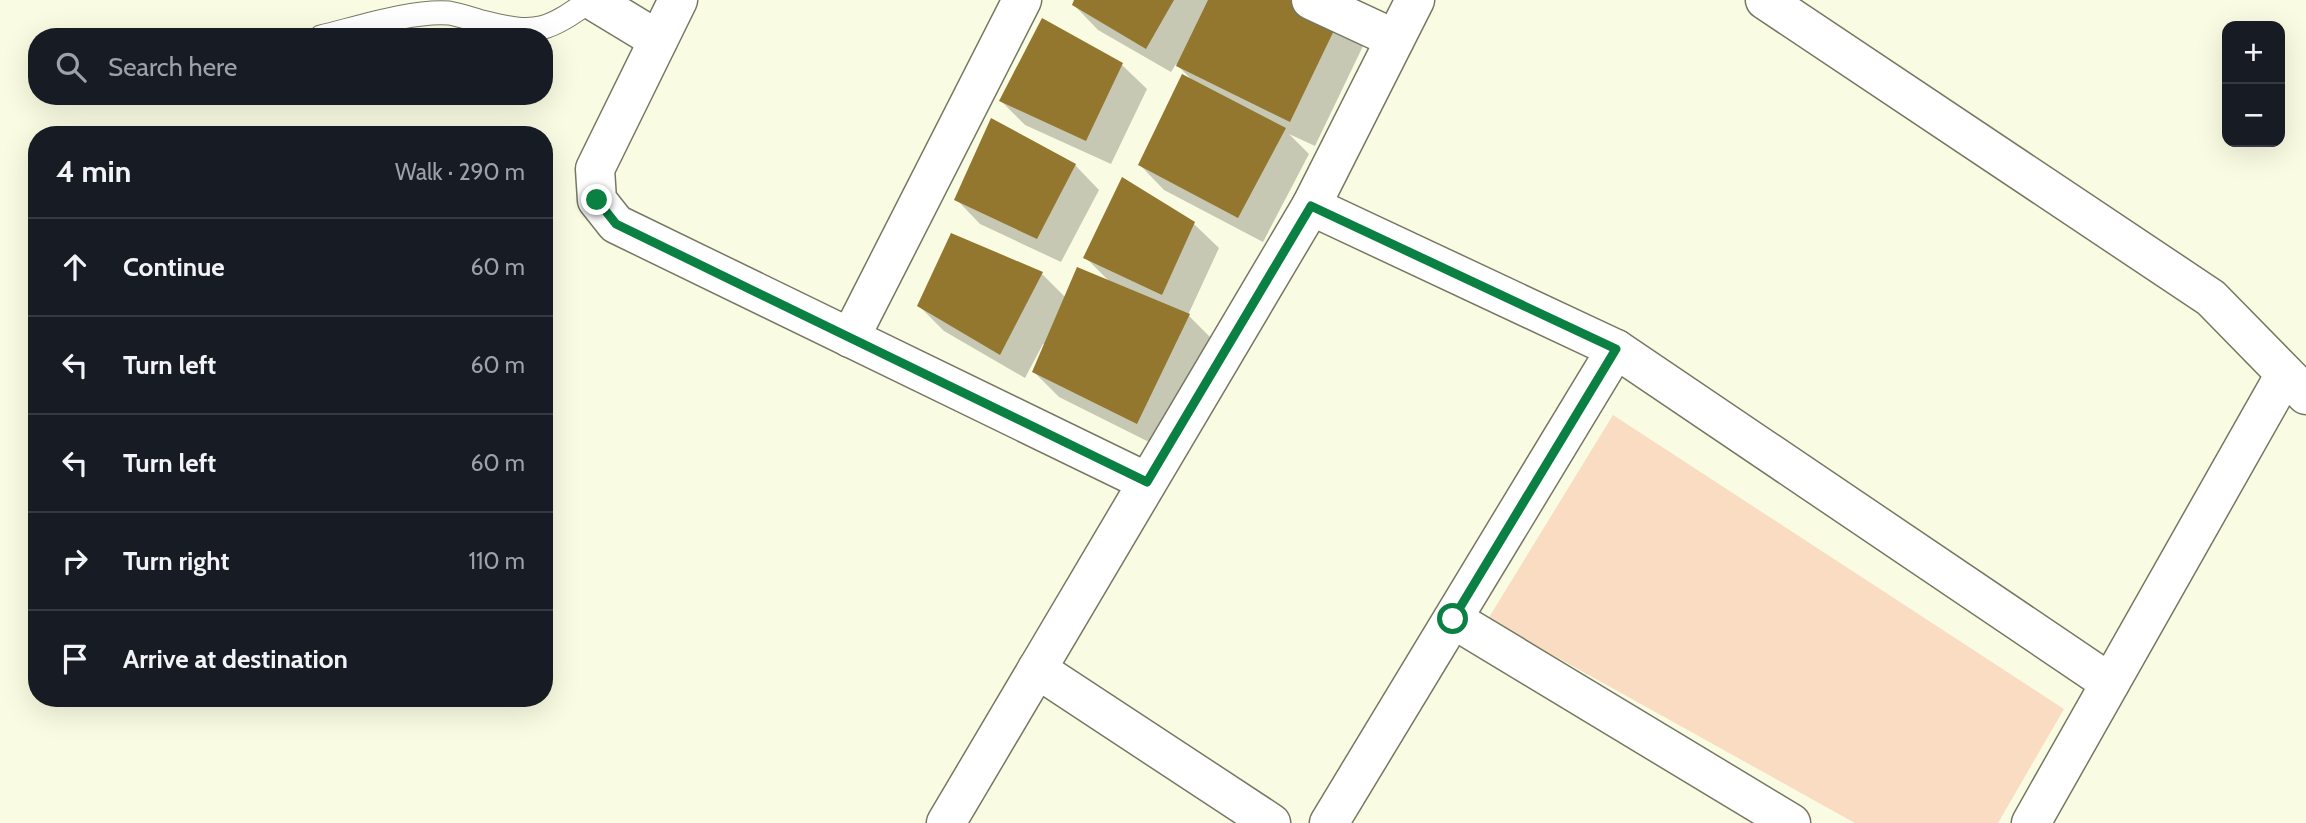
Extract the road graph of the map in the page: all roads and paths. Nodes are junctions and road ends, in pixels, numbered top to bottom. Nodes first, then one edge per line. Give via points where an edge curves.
1 (591, 0) edge
2 (678, 0) edge
3 (1022, 0) edge
4 (1311, 0) edge
5 (1415, 0) edge
6 (1765, 0) edge
7 (361, 28) edge
8 (505, 28) edge
9 (543, 28) edge
10 (1395, 39) junction
11 (658, 40) junction
12 (1311, 206) junction
13 (850, 338) junction
14 (1616, 349) junction
15 (2295, 384) edge
16 (1147, 482) junction
17 (1453, 619) junction
18 (1037, 669) junction
19 (2110, 683) junction
20 (946, 823) edge
21 (1271, 823) edge
22 (1329, 823) edge
23 (1790, 823) edge
24 (2031, 823) edge

1 - 9 lane via 559,23
1 - 11 street
2 - 11 street
3 - 13 street
4 - 10 street
5 - 10 street
6 - 15 street via 2211,298
7 - 8 lane via 449,13
10 - 12 street
11 - 13 street via 595,169 597,200 616,224
12 - 14 street
12 - 16 street
13 - 16 street
14 - 17 street
14 - 19 street
15 - 19 street
16 - 18 street
17 - 22 street
17 - 23 street
18 - 20 street
18 - 21 street
19 - 24 street

